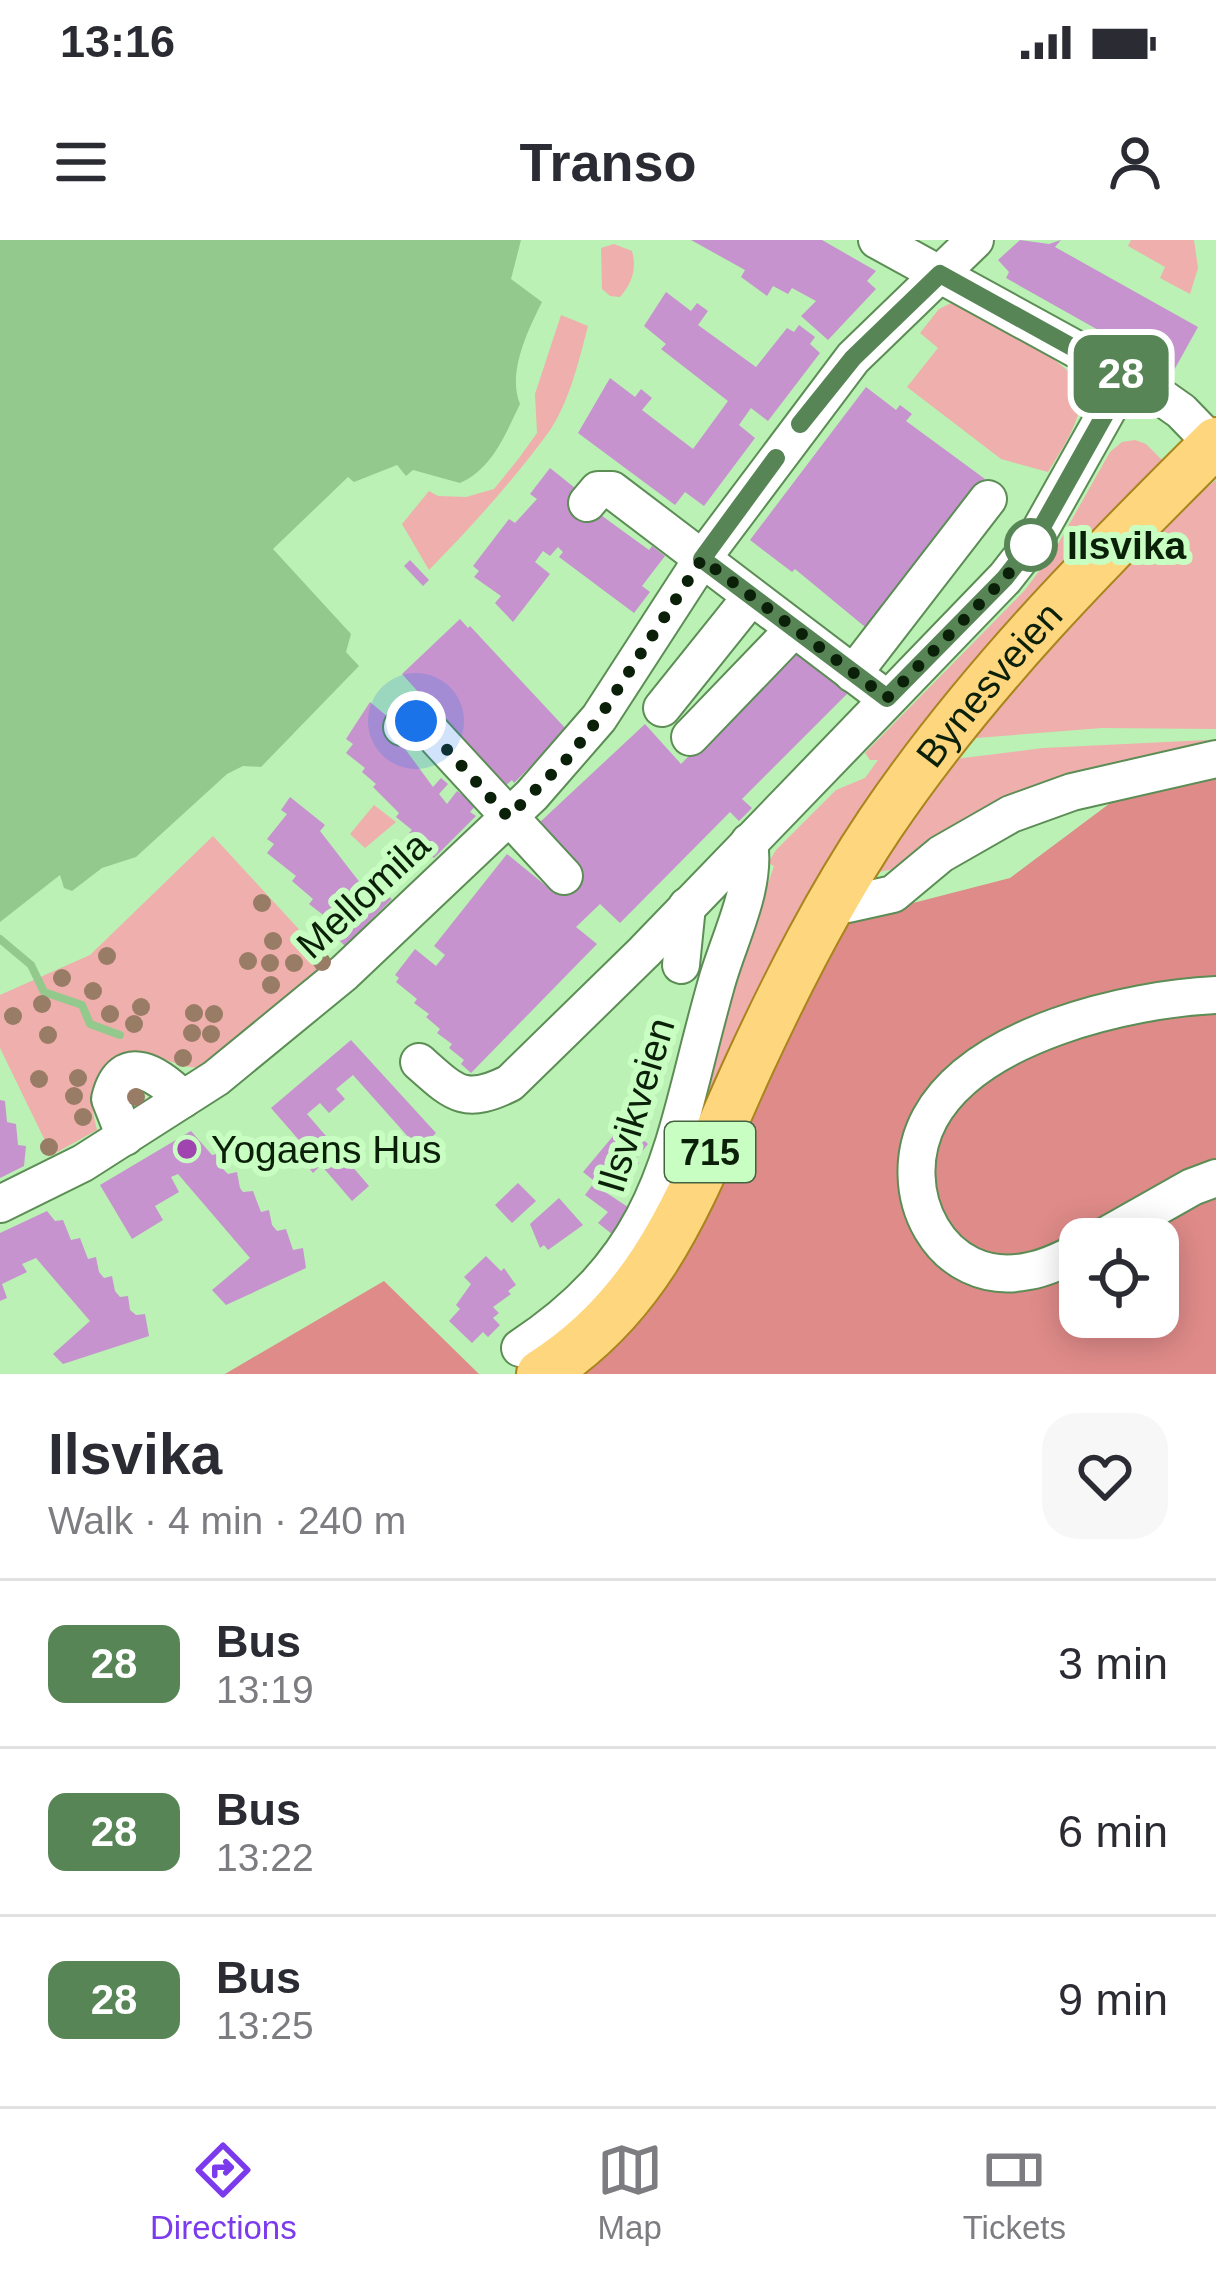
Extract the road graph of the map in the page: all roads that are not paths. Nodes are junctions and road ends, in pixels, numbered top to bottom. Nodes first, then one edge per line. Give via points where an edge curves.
1 (878, 240) edge
2 (975, 240) edge
3 (940, 274) junction
4 (1126, 377) junction
5 (1215, 443) edge
6 (988, 499) dead end
7 (587, 503) dead end
8 (702, 559) junction
9 (751, 597) junction
10 (793, 630) junction
11 (853, 674) junction
12 (887, 698) junction
13 (662, 708) dead end
14 (402, 728) dead end
15 (690, 736) dead end
16 (1216, 759) edge
17 (508, 817) junction
18 (749, 842) junction
19 (565, 876) dead end
20 (836, 896) junction
21 (687, 906) junction
22 (681, 965) dead end
23 (1216, 995) edge
24 (418, 1063) dead end
25 (183, 1099) junction
26 (125, 1137) junction
27 (1216, 1178) edge
28 (0, 1204) edge
29 (1137, 1218) edge
30 (1059, 1259) edge
31 (530, 1361) edge

1 - 3 street
2 - 3 street, Mellomila
3 - 4 street
3 - 8 street, Mellomila via 853,358
4 - 5 street
4 - 12 street, Ilsvikveien via 1034,541
5 - 20 main road, Bynesveien / 715 via 1008,656 892,807
6 - 11 street
7 - 8 street via 598,490 612,490
8 - 9 street
8 - 17 street, Mellomila via 599,718
9 - 10 street
9 - 13 street
10 - 11 street
10 - 15 street
11 - 12 street
12 - 18 street, Ilsvikveien
14 - 17 street via 423,723
16 - 20 street via 1072,792 1011,814 940,854 893,894 848,904
17 - 19 street
17 - 25 street, Mellomila via 344,973
18 - 21 street, Ilsvikveien
18 - 31 street, Ilsvikveien via 753,865 665,1177 591,1293
20 - 31 main road, Bynesveien / 715 via 658,1259 601,1329
21 - 22 street, Ilsvikveien
21 - 24 street, Ilsvikveien via 510,1083 461,1095
23 - 30 street via 1129,1005 1048,1030 969,1076 931,1116 915,1175 921,1210 940,1243 1005,1273
25 - 26 street, Mellomila
25 - 26 street via 155,1075 126,1074 110,1099
26 - 28 street, Mellomila
27 - 29 street

